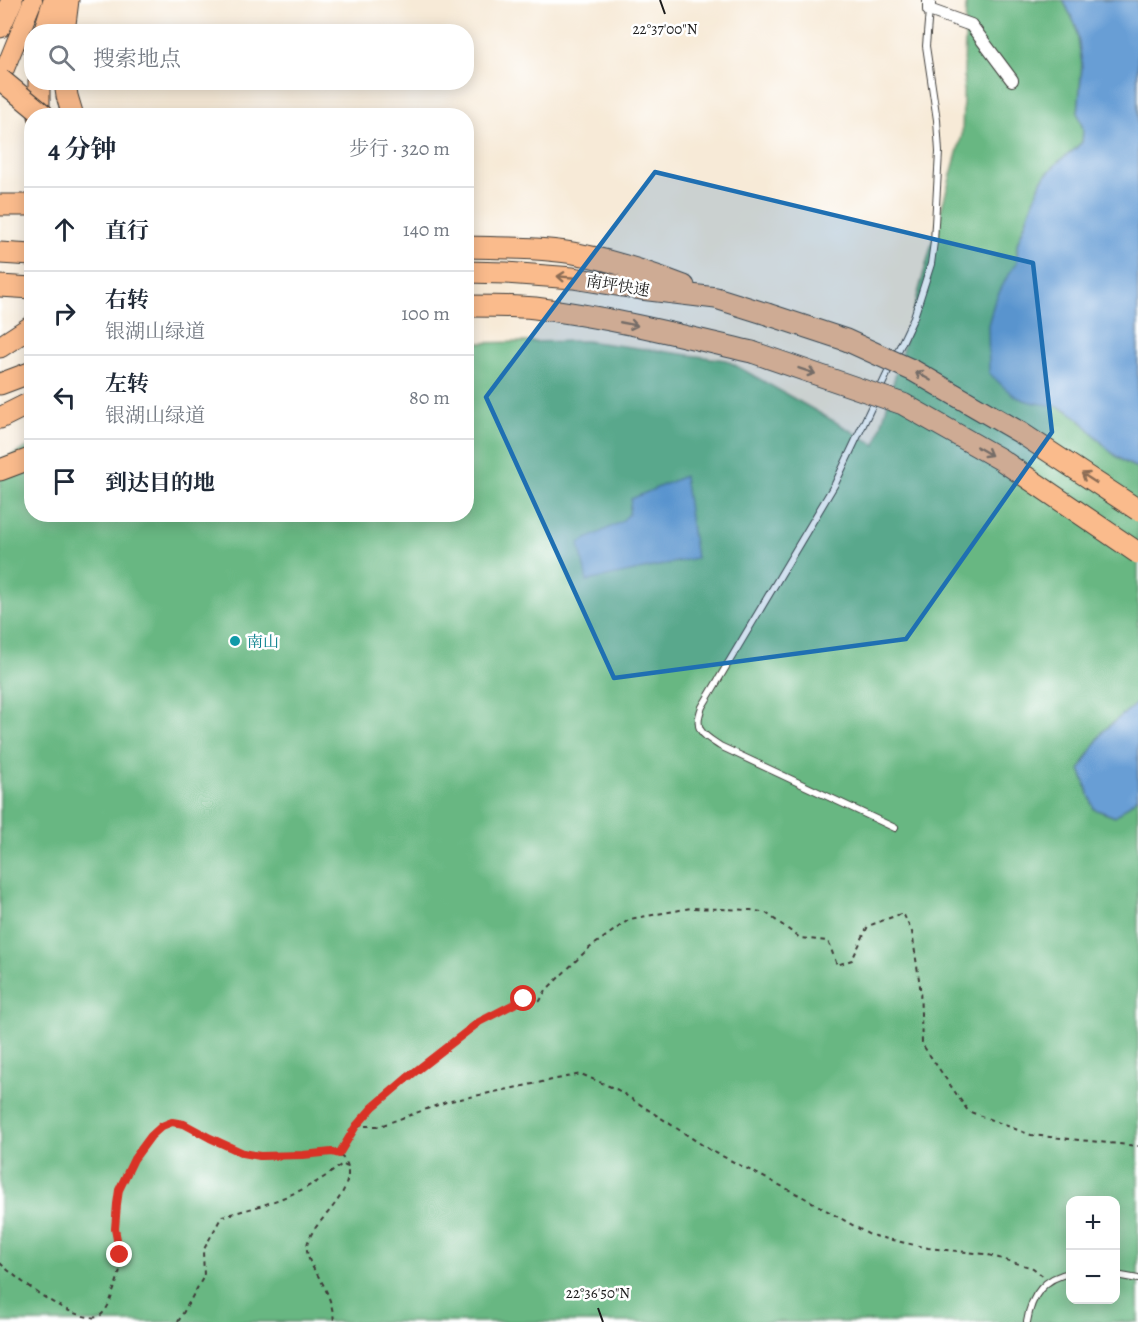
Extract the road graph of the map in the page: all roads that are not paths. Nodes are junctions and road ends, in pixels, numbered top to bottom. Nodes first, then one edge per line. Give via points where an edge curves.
1 (12, 0) edge
2 (33, 0) edge
3 (54, 0) edge
4 (68, 0) edge
5 (929, 5) edge
6 (46, 24) edge
7 (65, 24) edge
8 (0, 27) edge
9 (0, 80) edge
10 (1012, 80) dead end
11 (39, 90) edge
12 (67, 90) edge
13 (35, 108) edge
14 (39, 108) edge
15 (72, 108) edge
16 (0, 205) edge
17 (24, 205) edge
18 (474, 239) edge
19 (474, 247) edge
20 (525, 249) junction
21 (0, 253) edge
22 (24, 254) edge
23 (474, 272) edge
24 (0, 286) edge
25 (24, 288) edge
26 (716, 298) junction
27 (474, 306) edge
28 (24, 331) edge
29 (0, 347) edge
30 (24, 375) edge
31 (0, 384) edge
32 (24, 406) edge
33 (0, 418) edge
34 (24, 461) edge
35 (0, 470) edge
36 (1138, 510) edge
37 (1138, 554) edge
38 (895, 828) dead end
39 (1066, 1274) edge
40 (1120, 1276) edge
41 (1138, 1279) edge
42 (1027, 1322) edge

1 - 8 highway
2 - 9 main road
3 - 6 highway
4 - 7 highway
5 - 10 street via 971,25
5 - 38 lane via 926,46 939,152 934,242 928,275 914,317 835,484 698,718 703,734 720,746
9 - 13 highway, bridge
11 - 14 highway
12 - 15 highway
16 - 17 highway
18 - 20 highway
19 - 20 highway
20 - 26 highway via 606,260
21 - 22 highway
26 -> 23 highway, 南坪快速 via 573,278
24 - 25 highway
36 -> 26 highway, 南坪快速, bridge via 1021,433 914,371 846,340
27 -> 37 highway, bridge via 534,308 666,332 752,352 903,404 1000,459
28 - 29 highway
30 - 31 highway
32 - 33 highway
34 - 35 highway
39 - 42 lane via 1048,1281 1038,1291
40 - 41 lane

